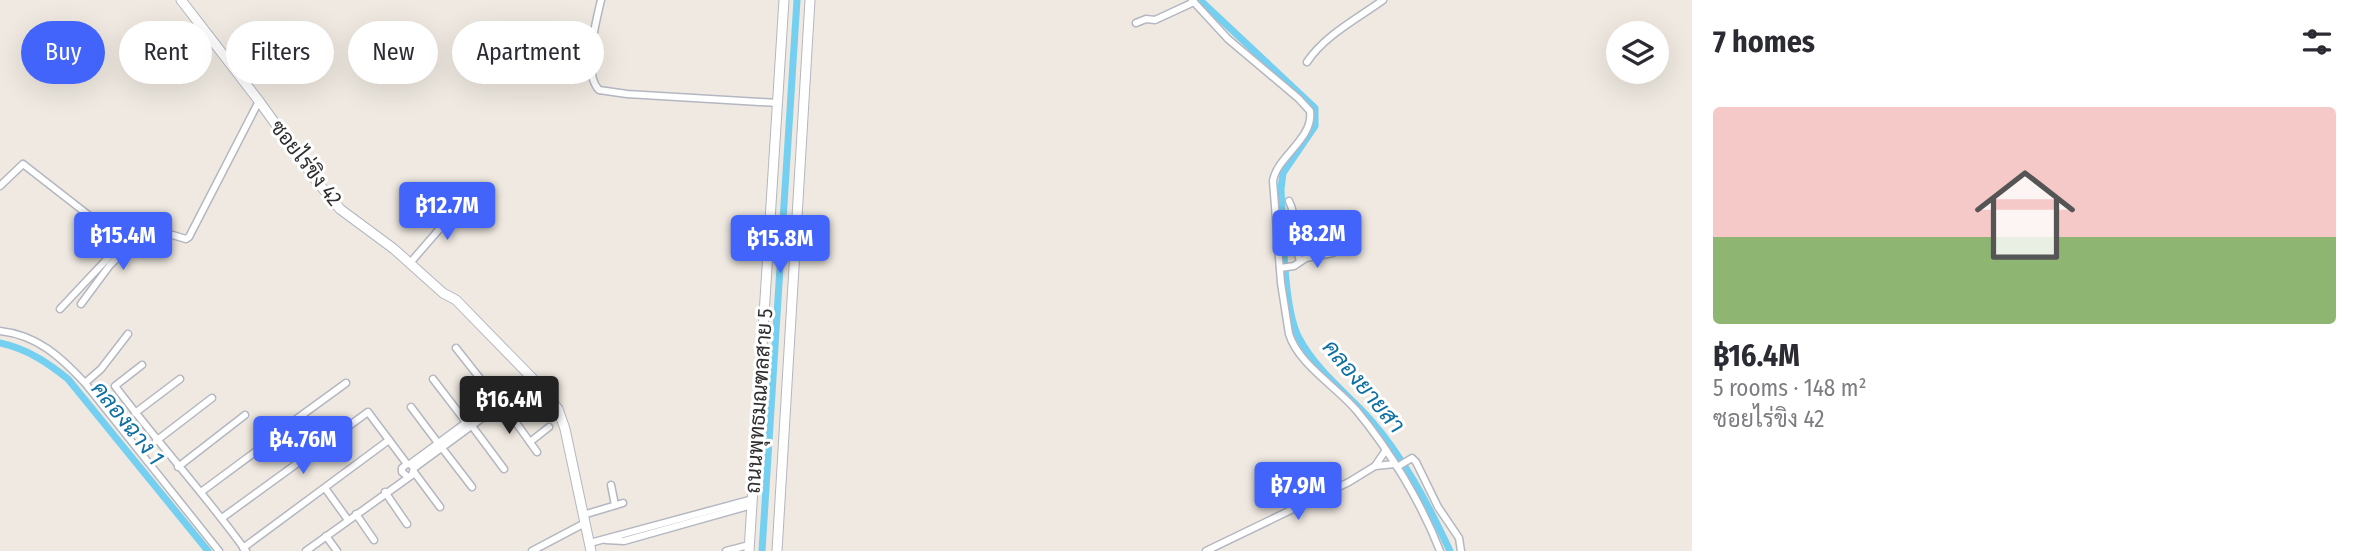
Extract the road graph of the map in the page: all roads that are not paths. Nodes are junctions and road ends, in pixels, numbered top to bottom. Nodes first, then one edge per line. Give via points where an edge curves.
1 (181, 0) edge
2 (601, 0) edge
3 (784, 0) edge
4 (810, 0) edge
5 (1383, 0) edge
6 (1193, 1) edge
7 (597, 21) edge
8 (1136, 23) dead end
9 (1307, 62) dead end
10 (594, 84) edge
11 (259, 101) junction
12 (778, 103) junction
13 (0, 186) edge
14 (1289, 201) dead end
15 (462, 203) dead end
16 (149, 227) junction
17 (123, 242) junction
18 (1333, 253) dead end
19 (410, 263) junction
20 (1297, 264) junction
21 (1282, 268) junction
22 (81, 304) dead end
23 (60, 309) dead end
24 (0, 331) edge
25 (128, 334) dead end
26 (456, 348) dead end
27 (142, 365) dead end
28 (532, 378) junction
29 (180, 379) dead end
30 (433, 379) dead end
31 (85, 383) junction
32 (346, 383) dead end
33 (212, 398) dead end
34 (500, 401) junction
35 (530, 401) dead end
36 (411, 407) dead end
37 (135, 414) junction
38 (245, 415) dead end
39 (511, 416) junction
40 (469, 424) junction
41 (550, 427) dead end
42 (278, 435) dead end
43 (389, 440) junction
44 (156, 441) junction
45 (530, 442) junction
46 (440, 445) junction
47 (1386, 450) junction
48 (312, 452) junction
49 (537, 452) dead end
50 (1397, 465) junction
51 (1375, 466) junction
52 (178, 467) junction
53 (411, 469) junction
54 (504, 469) dead end
55 (611, 485) dead end
56 (471, 487) dead end
57 (324, 488) junction
58 (201, 492) junction
59 (385, 492) junction
60 (752, 502) junction
61 (440, 508) dead end
62 (356, 514) junction
63 (222, 518) junction
64 (584, 519) junction
65 (348, 520) junction
66 (407, 524) dead end
67 (326, 536) junction
68 (374, 540) dead end
69 (590, 547) edge
70 (749, 548) edge
71 (245, 549) edge
72 (219, 551) edge
73 (306, 551) edge
74 (337, 551) edge
75 (532, 551) edge
76 (726, 551) edge
77 (777, 551) edge
78 (1206, 551) edge
79 (1440, 551) edge
80 (1461, 551) edge

1 - 11 main road, ซอยไร่ขิง 42
2 - 7 street
3 - 12 main road, ถนนพุทธมณฑลสาย 5
4 - 77 main road, ถนนพุทธมณฑลสาย 5
5 - 9 street via 1336,33
6 - 8 street via 1155,20
6 - 21 street via 1228,39 1310,111 1308,124 1274,175
10 - 12 street via 610,93
11 - 16 street via 189,237 182,239
11 - 19 main road, ซอยไร่ขิง 42 via 340,209
12 - 60 main road, ถนนพุทธมณฑลสาย 5
13 - 17 street via 23,164
14 - 20 street via 1294,212
15 - 19 street
16 - 17 street via 138,228
16 - 22 street via 110,265
17 - 23 street
18 - 20 street
19 - 28 main road, ซอยไร่ขิง 42 via 456,300
20 - 21 street
21 - 47 street via 1291,342 1356,410
24 - 31 street via 14,332 59,355
25 - 31 street
26 - 34 street
27 - 37 street via 114,386
28 - 34 street
28 - 64 main road, ซอยไร่ขิง 42 via 562,417
29 - 37 street
30 - 40 street
31 - 72 street
32 - 48 street via 291,423
33 - 44 street
34 - 39 street
34 - 40 street
35 - 39 street
36 - 46 street
37 - 44 street
38 - 52 street
39 - 45 street
40 - 46 street
40 - 54 street
41 - 45 street
42 - 58 street
43 - 48 street via 368,412
43 - 53 street
43 - 57 street
44 - 52 street
45 - 49 street
46 - 53 street
46 - 56 street
47 - 50 street
47 - 51 street
48 - 63 street
50 - 51 street
50 - 79 street
50 - 80 street via 1412,458 1416,462 1459,538
51 - 78 street
52 - 58 street
53 - 59 street
53 - 61 street
55 - 64 street via 619,504
57 - 65 street
57 - 71 street
58 - 63 street
59 - 62 street
59 - 66 street
60 - 69 street via 624,541 604,539
60 - 70 main road, ถนนพุทธมณฑลสาย 5
62 - 65 street
62 - 68 street
63 - 71 street
64 - 69 main road, ซอยไร่ขิง 42
64 - 75 street
65 - 67 street
67 - 73 street
67 - 74 street
70 - 76 street

